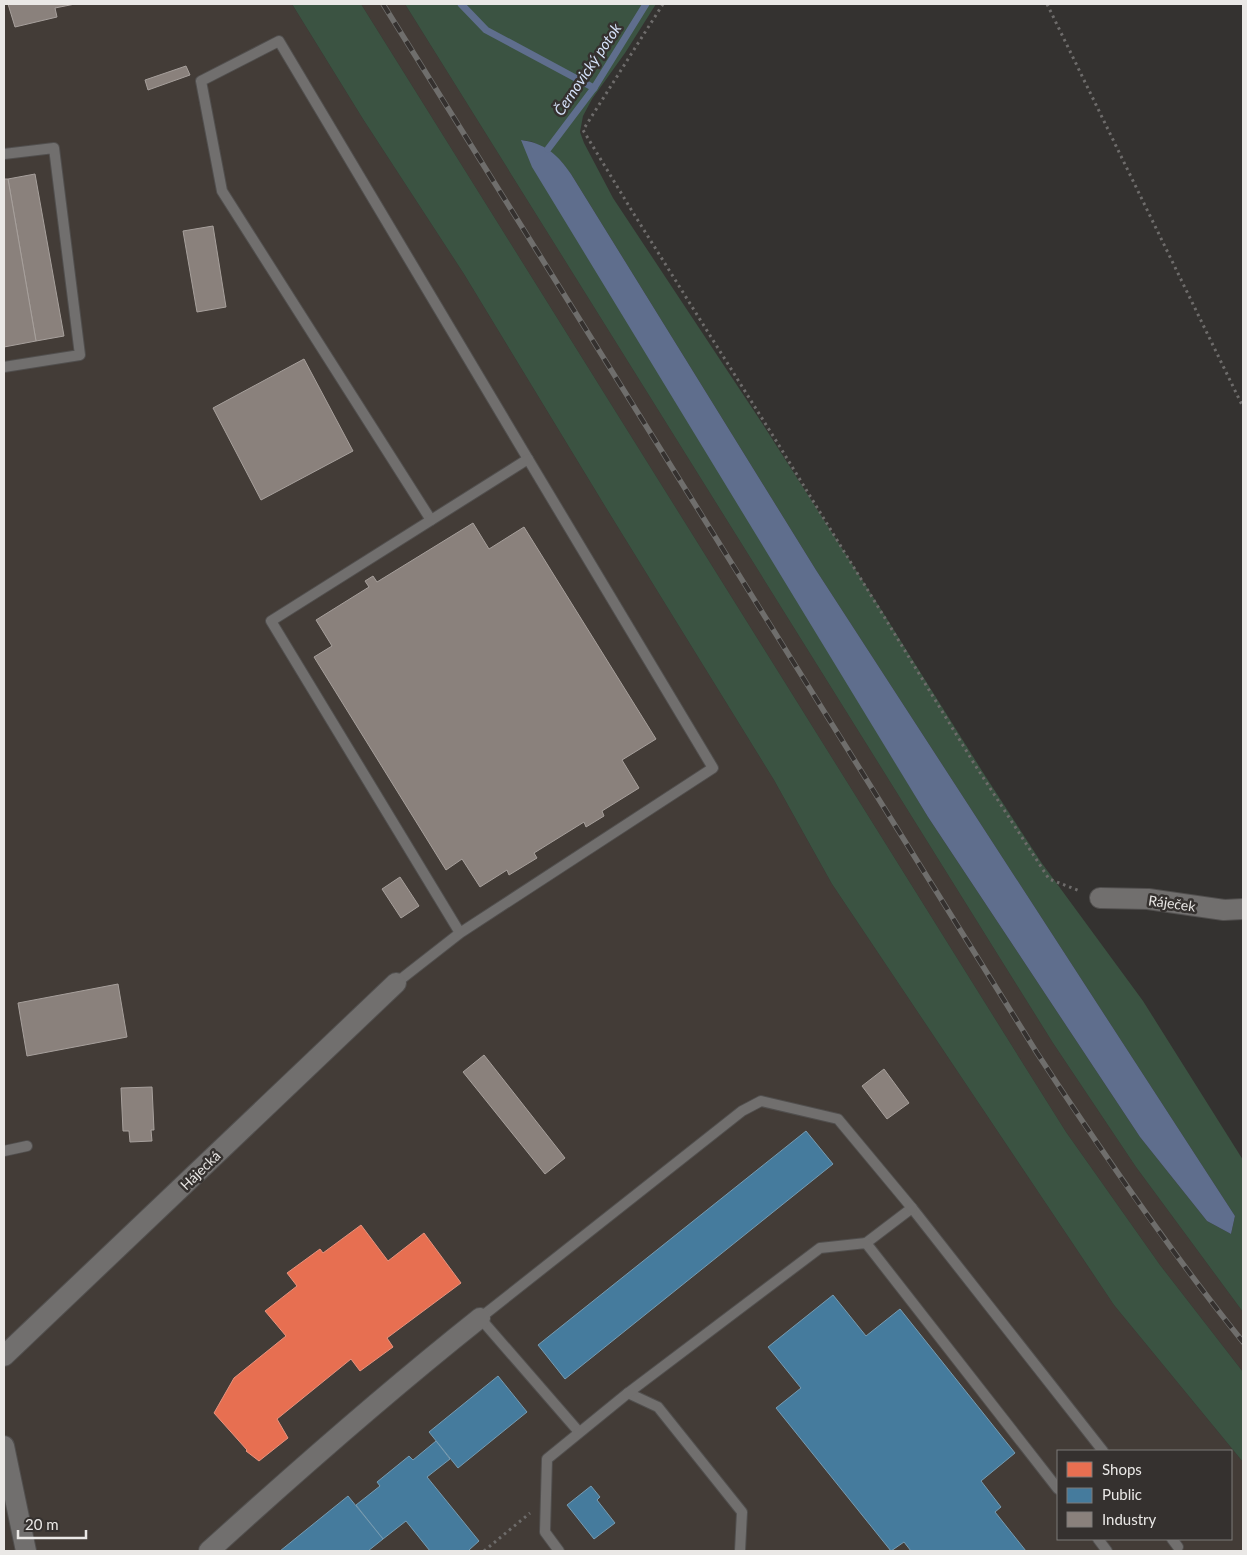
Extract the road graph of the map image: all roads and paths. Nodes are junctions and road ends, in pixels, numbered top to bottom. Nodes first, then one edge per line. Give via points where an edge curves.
1 (663, 4) edge
2 (1047, 4) edge
3 (4, 154) edge
4 (5, 369) edge
5 (1243, 407) edge
6 (528, 458) junction
7 (430, 520) junction
8 (1100, 898) joint
9 (1243, 908) edge
10 (460, 933) junction
11 (396, 983) joint
12 (27, 1146) dead end
13 (4, 1151) edge
14 (912, 1208) junction
15 (866, 1243) junction
16 (480, 1318) junction
17 (4, 1356) edge
18 (628, 1393) junction
19 (579, 1432) junction
20 (4, 1446) edge
21 (1102, 1450) edge
22 (1057, 1488) edge
23 (546, 1500) junction
24 (1099, 1540) edge
25 (26, 1551) edge
26 (209, 1551) edge
27 (484, 1551) edge
28 (559, 1551) edge
29 (740, 1551) edge
30 (1107, 1551) edge

1 - 8 path via 584,130 975,765 1050,879
2 - 5 path
3 - 4 lane via 54,148 80,355
6 - 7 lane
6 - 7 lane via 279,41 201,81 222,191
6 - 10 lane via 713,768
7 - 10 lane via 271,622
8 - 9 street, Ráječek via 1148,899 1224,910
10 - 11 lane
11 - 17 street, Hájecká
12 - 13 lane
14 - 15 lane
14 - 16 lane via 838,1119 761,1101 742,1111
14 - 21 lane
15 - 18 lane via 820,1248
15 - 22 lane
16 - 19 lane
16 - 26 street via 305,1463
18 - 19 lane
18 - 29 lane via 658,1407 742,1512
19 - 23 lane via 548,1459
20 - 25 street
23 - 27 path
23 - 28 lane via 545,1532
24 - 30 lane

